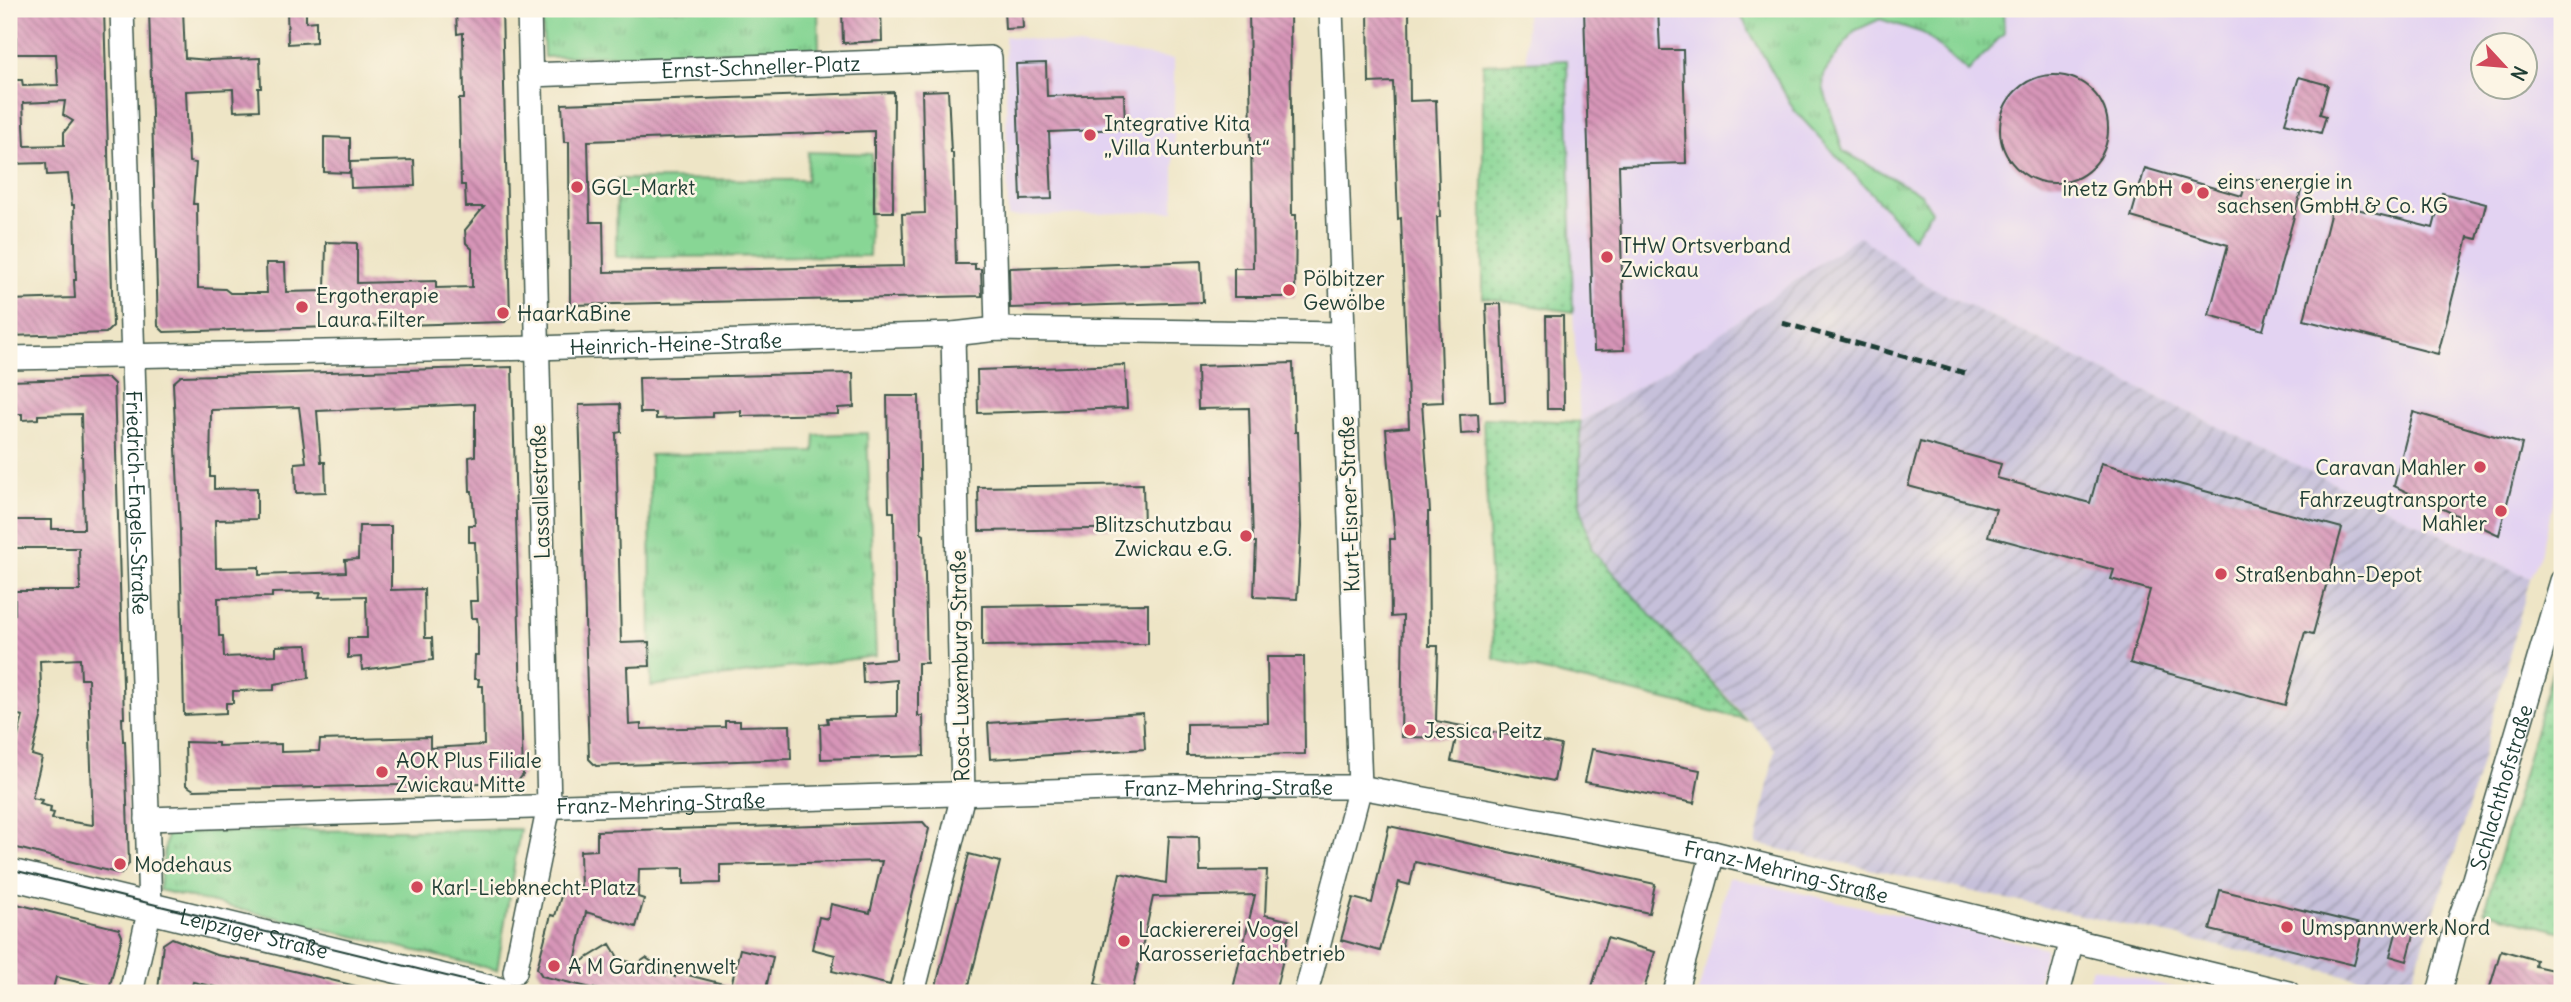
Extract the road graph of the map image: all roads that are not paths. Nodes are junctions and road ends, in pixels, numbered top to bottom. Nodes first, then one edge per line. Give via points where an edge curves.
1 (122, 9) edge
2 (528, 9) edge
3 (1331, 9) edge
4 (530, 75) junction
5 (997, 329) junction
6 (953, 334) junction
7 (1342, 334) junction
8 (537, 348) junction
9 (132, 355) junction
10 (9, 358) edge
11 (2562, 581) edge
12 (1360, 787) junction
13 (963, 794) junction
14 (549, 806) junction
15 (147, 818) junction
16 (1713, 853) junction
17 (9, 874) edge
18 (150, 908) junction
19 (2073, 940) junction
20 (507, 982) edge
21 (131, 993) edge
22 (913, 993) edge
23 (1306, 993) edge
24 (1675, 993) edge
25 (2058, 993) edge
26 (2288, 993) edge
27 (2439, 993) edge

1 - 9 street, Friedrich-Engels-Straße
2 - 4 street, Lassallestraße
3 - 7 street, Kurt-Eisner-Straße
4 - 5 street, Ernst-Schneller-Platz via 990,58
4 - 8 street, Lassallestraße
5 - 6 street, Heinrich-Heine-Straße
5 - 7 street, Heinrich-Heine-Straße
6 - 8 street, Heinrich-Heine-Straße
6 - 13 street, Rosa-Luxemburg-Straße
7 - 12 street, Kurt-Eisner-Straße
8 - 9 street, Heinrich-Heine-Straße
8 - 14 street, Lassallestraße
9 - 10 street, Heinrich-Heine-Straße
9 - 15 street, Friedrich-Engels-Straße
11 - 27 street, Schlachthofstraße
12 - 13 street, Franz-Mehring-Straße
12 - 16 street, Franz-Mehring-Straße
12 - 23 street, Kurt-Eisner-Straße
13 - 14 street, Franz-Mehring-Straße
13 - 22 street, Rosa-Luxemburg-Straße
14 - 15 street, Franz-Mehring-Straße
14 - 20 street, Lassallestraße
15 - 18 street, Friedrich-Engels-Straße
16 - 19 street, Franz-Mehring-Straße
16 - 24 street
17 - 18 street, Leipziger Straße
18 - 20 street, Leipziger Straße
18 - 21 street, Friedrich-Engels-Straße
19 - 25 street
19 - 26 street, Franz-Mehring-Straße

